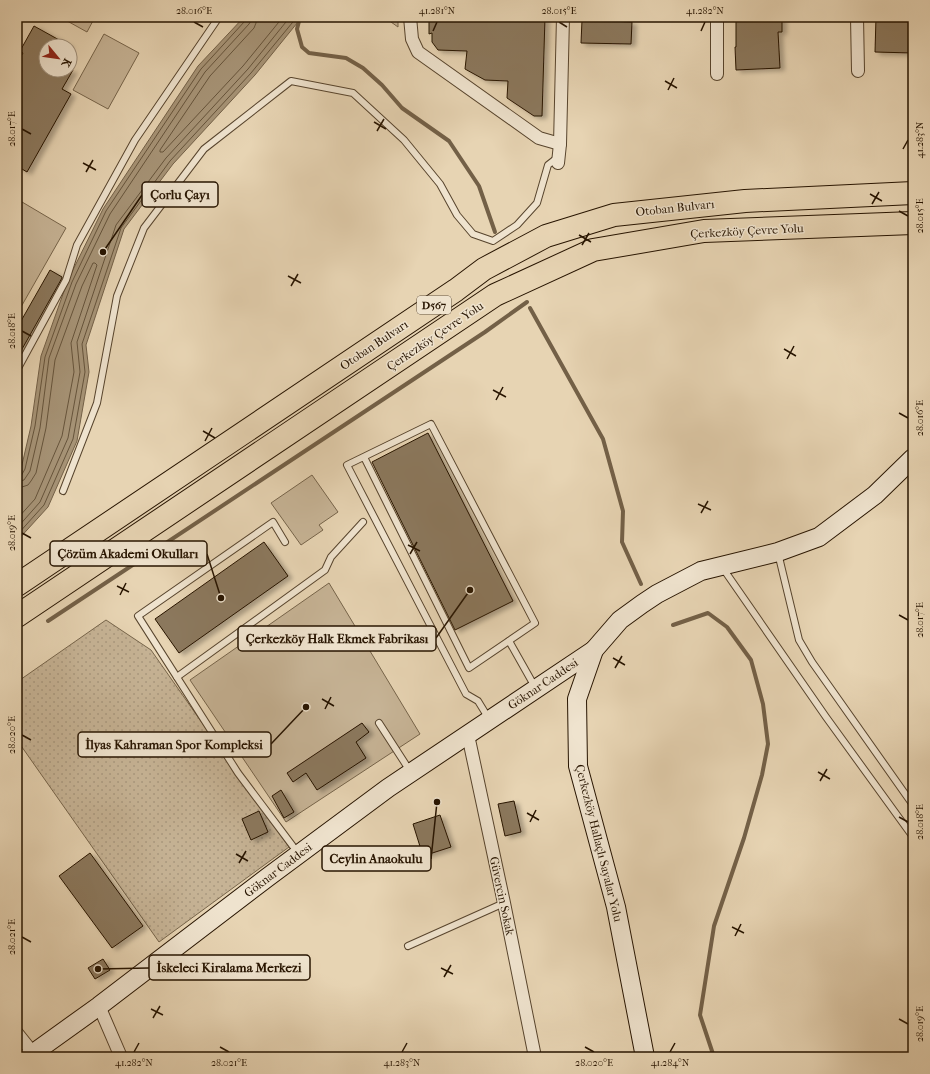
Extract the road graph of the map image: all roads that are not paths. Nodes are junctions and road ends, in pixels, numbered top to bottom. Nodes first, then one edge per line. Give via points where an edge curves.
1 (219, 17) edge
2 (410, 17) edge
3 (563, 17) edge
4 (717, 17) edge
5 (857, 17) edge
6 (858, 71) dead end
7 (717, 74) dead end
8 (560, 144) junction
9 (558, 160) joint
10 (911, 192) edge
11 (913, 223) edge
12 (17, 370) edge
13 (364, 457) junction
14 (913, 458) edge
15 (63, 491) dead end
16 (363, 522) dead end
17 (285, 542) dead end
18 (778, 552) junction
19 (721, 566) junction
20 (17, 585) edge
21 (17, 616) edge
22 (509, 641) junction
23 (594, 650) junction
24 (177, 677) junction
25 (536, 689) junction
26 (490, 720) junction
27 (379, 723) dead end
28 (468, 735) junction
29 (411, 772) junction
30 (913, 806) edge
31 (913, 837) edge
32 (299, 854) junction
33 (504, 903) junction
34 (408, 946) dead end
35 (99, 1006) junction
36 (17, 1033) edge
37 (31, 1055) edge
38 (121, 1057) edge
39 (535, 1057) edge
40 (645, 1057) edge

1 - 12 lane via 135,140 77,245 66,280
2 - 8 street via 412,39 418,52 539,138
3 - 8 street
4 - 7 street
5 - 6 street
8 - 9 street
9 - 15 lane via 548,165 537,203 517,225 493,241 473,234 457,215 440,184 404,140 353,93 291,81 204,149 144,228 117,296 97,403
10 - 20 highway, Otoban Bulvarı / D567 via 745,201 614,215 546,236 484,269
11 - 21 highway, Çerkezköy Çevre Yolu / D567 via 704,231 593,250 496,295
13 - 22 lane via 469,668
13 - 22 lane via 431,424 535,623
13 - 26 lane via 347,465 466,694 478,701
14 - 18 main road, Çerkezköy Hallaçlı Sayalar Yolu via 876,495 819,537
16 - 24 lane via 331,557 325,570
17 - 24 lane via 272,522 138,616
18 - 19 main road, Çerkezköy Hallaçlı Sayalar Yolu
18 - 30 lane via 799,640
19 - 23 main road, Çerkezköy Hallaçlı Sayalar Yolu via 701,571 657,594 620,620
19 - 31 lane
22 - 25 lane
23 - 25 main road, Göknar Caddesi
23 - 40 main road, Çerkezköy Hallaçlı Sayalar Yolu via 577,699 578,766 616,907
24 - 32 lane via 238,772
25 - 26 main road, Göknar Caddesi
26 - 28 main road, Göknar Caddesi
27 - 29 lane
28 - 29 main road, Göknar Caddesi
28 - 33 street, Güvercin Sokak
29 - 32 main road, Göknar Caddesi
32 - 35 main road, Göknar Caddesi
33 - 34 lane
33 - 39 street, Güvercin Sokak
35 - 37 main road, Göknar Caddesi
35 - 38 street
36 - 37 street

